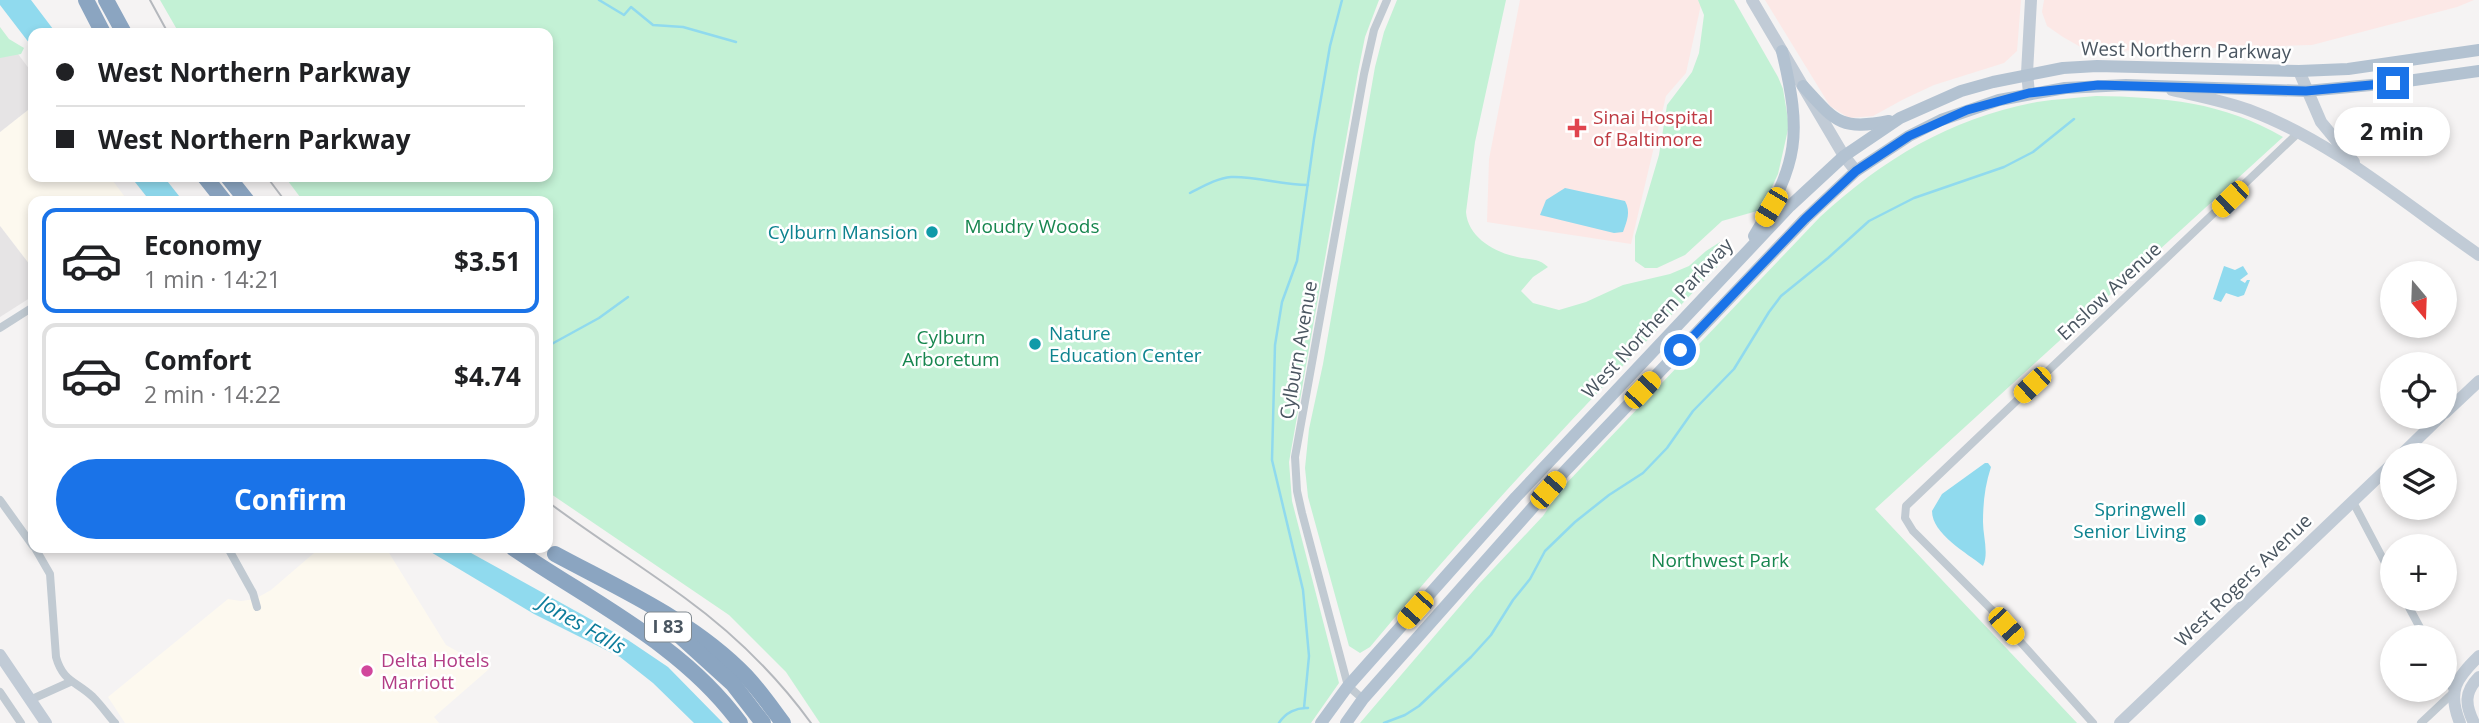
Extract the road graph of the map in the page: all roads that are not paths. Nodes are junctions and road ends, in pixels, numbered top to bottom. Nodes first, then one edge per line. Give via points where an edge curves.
1 (86, 0) edge
2 (106, 0) edge
3 (1387, 0) edge
4 (1752, 0) edge
5 (2031, 0) edge
6 (100, 28) edge
7 (121, 28) edge
8 (2479, 50) edge
9 (1782, 51) junction
10 (2299, 71) junction
11 (2479, 71) edge
12 (2027, 73) junction
13 (1802, 86) junction
14 (2154, 86) junction
15 (2306, 91) junction
16 (2029, 93) junction
17 (1900, 118) junction
18 (2298, 133) junction
19 (1844, 156) junction
20 (1856, 171) junction
21 (2367, 174) junction
22 (209, 182) edge
23 (232, 182) edge
24 (220, 196) edge
25 (243, 196) edge
26 (2479, 255) edge
27 (1739, 260) junction
28 (28, 310) edge
29 (0, 328) edge
30 (2479, 381) edge
31 (2457, 402) edge
32 (2429, 429) edge
33 (2414, 443) edge
34 (2380, 476) edge
35 (0, 500) edge
36 (2353, 502) junction
37 (28, 539) edge
38 (38, 553) edge
39 (231, 553) edge
40 (521, 553) edge
41 (553, 553) edge
42 (553, 553) edge
43 (2380, 553) edge
44 (257, 607) dead end
45 (0, 655) edge
46 (2479, 656) edge
47 (2479, 677) edge
48 (69, 681) junction
49 (1349, 686) junction
50 (2457, 688) edge
51 (0, 692) edge
52 (2461, 692) junction
53 (1363, 699) junction
54 (30, 700) junction
55 (20, 723) edge
56 (46, 723) edge
57 (115, 723) edge
58 (740, 723) edge
59 (763, 723) edge
60 (783, 723) edge
61 (1321, 723) edge
62 (1346, 723) edge
63 (2093, 723) edge
64 (2120, 723) edge
65 (2421, 723) edge
66 (2460, 723) edge
67 (2474, 723) edge

1 - 6 highway
2 - 7 highway
3 - 49 street, Cylburn Avenue via 1374,30 1364,74 1295,457 1302,513
4 - 9 main road
5 - 12 main road
8 - 10 main road, West Northern Parkway via 2348,69
9 - 13 main road
9 - 27 main road via 1793,104 1792,152 1781,190
10 - 12 main road, West Northern Parkway via 2097,66
10 - 15 main road
11 - 15 main road, West Northern Parkway
12 - 16 main road
12 - 17 main road, West Northern Parkway via 1961,92
13 - 17 main road via 1827,113 1848,124
13 - 19 main road
14 - 15 main road, West Northern Parkway
14 - 16 main road, West Northern Parkway via 2098,85
14 - 18 main road via 2226,102
15 - 21 main road via 2329,134
16 - 20 main road, West Northern Parkway via 1941,120
17 - 19 main road, West Northern Parkway
18 - 21 main road
18 - 63 street, Enslow Avenue via 1911,500 1904,512 1913,531 1991,609
19 - 20 main road
19 - 27 main road, West Northern Parkway
20 - 53 main road, West Northern Parkway via 1566,470
21 - 26 main road
22 - 24 highway
23 - 25 highway
27 - 49 main road, West Northern Parkway via 1525,486
28 - 29 street
30 - 31 main road
32 - 33 main road
34 - 36 main road, West Rogers Avenue
35 - 37 street
36 - 43 street
36 - 64 main road, West Rogers Avenue
38 - 48 street via 50,574 56,657
39 - 44 street
40 - 58 highway, I 83 via 676,656
41 - 59 highway, I 83 via 687,641 733,684
42 - 60 highway via 694,634 745,675
45 - 54 main road
46 - 52 main road via 2460,674
47 - 52 main road
48 - 54 street
48 - 57 street via 94,698
49 - 53 street
49 - 61 main road, West Northern Parkway
50 - 52 street
51 - 55 street
52 - 65 street
52 - 66 main road via 2454,702
52 - 67 main road
53 - 62 main road, West Northern Parkway
54 - 56 main road

